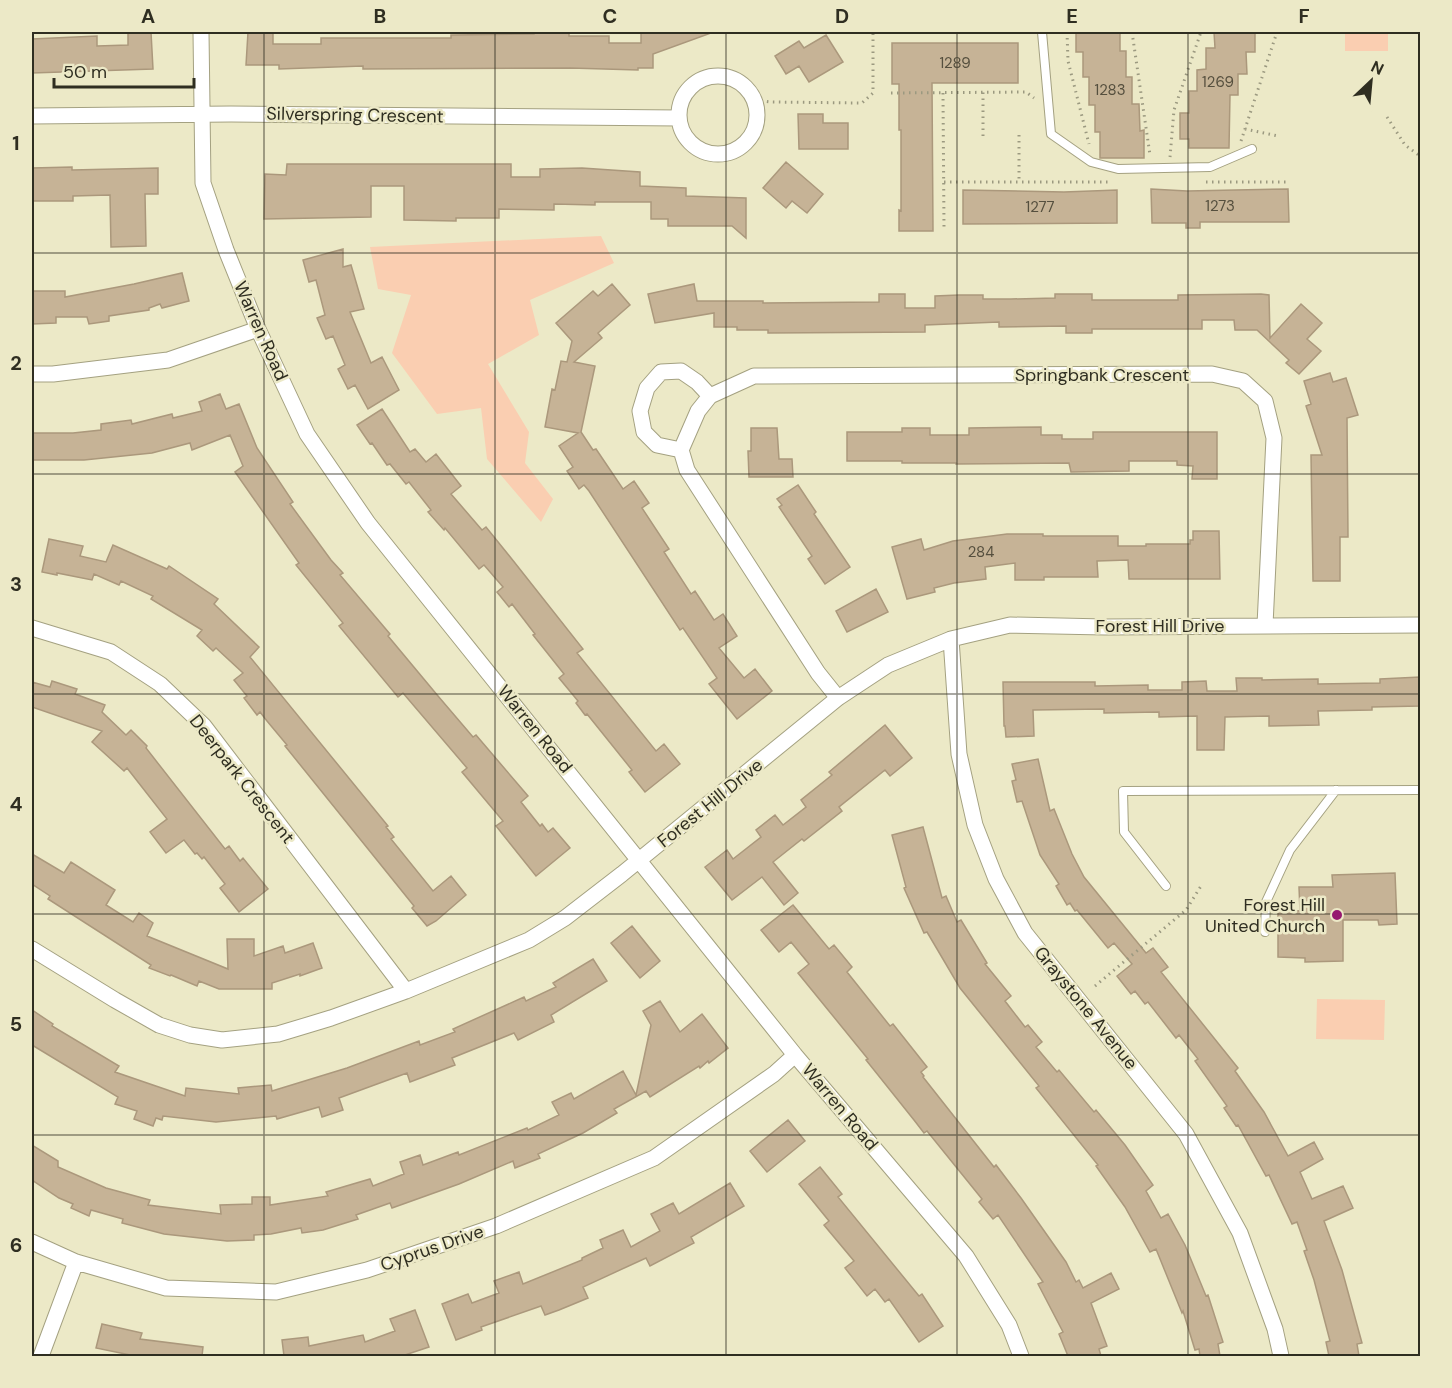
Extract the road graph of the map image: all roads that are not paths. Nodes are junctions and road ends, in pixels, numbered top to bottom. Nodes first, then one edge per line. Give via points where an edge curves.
1 (201, 32) edge
2 (1042, 32) edge
3 (201, 116) junction
4 (32, 117) edge
5 (679, 118) junction
6 (1252, 149) dead end
7 (258, 329) junction
8 (32, 374) edge
9 (710, 396) junction
10 (681, 450) junction
11 (1264, 625) junction
12 (1420, 625) edge
13 (32, 628) edge
14 (951, 639) junction
15 (838, 698) junction
16 (1336, 790) junction
17 (1420, 790) edge
18 (639, 859) junction
19 (1166, 886) dead end
20 (1265, 932) dead end
21 (32, 949) edge
22 (406, 991) junction
23 (795, 1055) junction
24 (32, 1242) edge
25 (75, 1262) junction
26 (41, 1356) edge
27 (1021, 1356) edge
28 (1281, 1356) edge

1 - 3 street, Warren Road
2 - 6 lane via 1051,134 1094,163 1118,169 1210,167
3 - 4 street, Silverspring Crescent
3 - 5 street, Silverspring Crescent
3 - 7 street, Warren Road via 203,183
5 - 5 street via 682,131 696,147 708,153 726,153 750,138 758,113 755,100 743,84 717,76 703,78 693,85 684,95
7 - 8 street via 168,360
7 - 18 street, Warren Road via 308,434 368,523
9 - 10 street via 698,411
9 - 10 street via 681,371 661,372 647,388 640,411 644,432 657,445
9 - 11 street, Springbank Crescent via 754,376 1212,374 1243,381 1265,401 1274,438
10 - 15 street via 687,470
11 - 12 street, Forest Hill Drive
11 - 14 street, Forest Hill Drive via 1010,625
13 - 22 street, Deerpark Crescent via 111,652 160,684 197,719
14 - 15 street, Forest Hill Drive via 888,664
14 - 28 street, Graystone Avenue via 959,753 975,825 996,879 1025,933 1186,1134 1240,1233
15 - 18 street, Forest Hill Drive
16 - 17 lane
16 - 19 lane via 1123,791 1124,832
16 - 20 lane via 1290,850 1266,902
18 - 22 street, Forest Hill Drive via 565,918 529,940
18 - 23 street, Warren Road
21 - 22 street, Forest Hill Drive via 159,1024 190,1035 222,1040 278,1034
23 - 25 street, Cyprus Drive via 654,1158 496,1226 367,1270 276,1292 166,1288
23 - 27 street, Warren Road via 966,1256 1009,1325
24 - 25 street, Cyprus Drive
25 - 26 street

